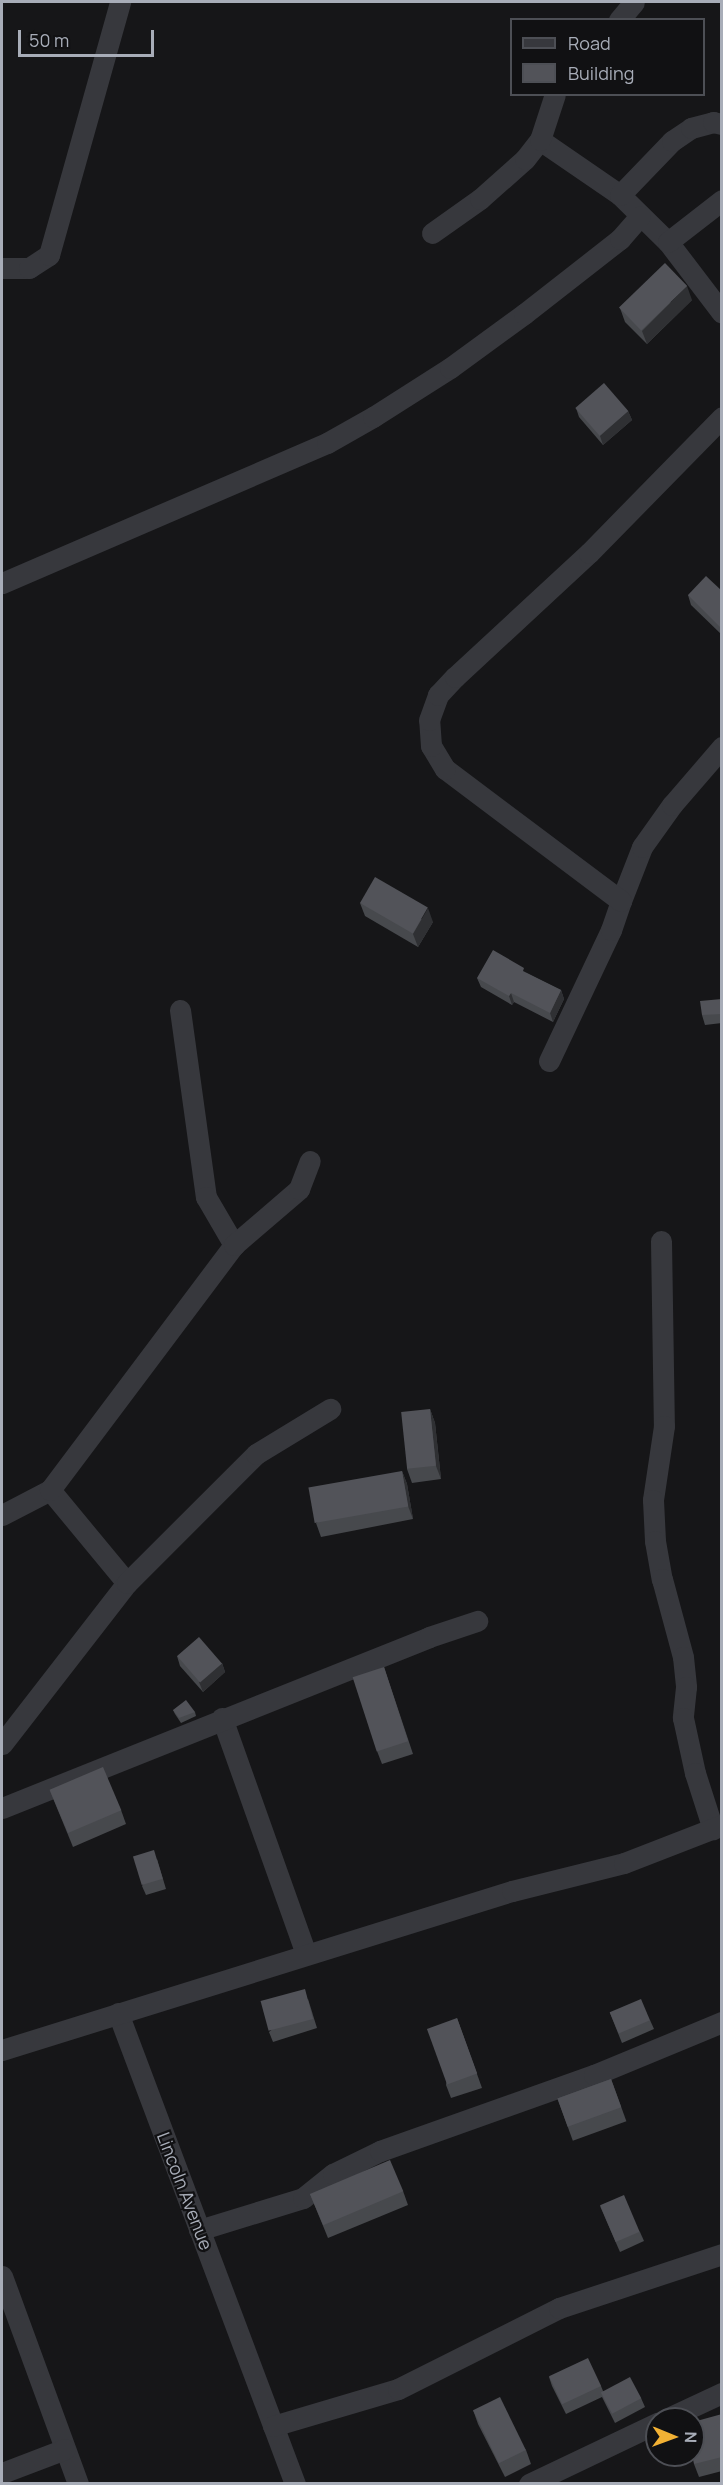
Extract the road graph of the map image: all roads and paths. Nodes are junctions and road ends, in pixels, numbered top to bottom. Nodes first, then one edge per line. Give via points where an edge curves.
1 (120, 2) edge
2 (634, 2) edge
3 (621, 18) edge
4 (554, 96) edge
5 (722, 124) edge
6 (540, 140) junction
7 (620, 195) junction
8 (722, 200) edge
9 (640, 216) junction
10 (432, 233) dead end
11 (668, 242) junction
12 (2, 268) edge
13 (722, 313) edge
14 (722, 417) edge
15 (2, 583) edge
16 (722, 747) edge
17 (621, 901) junction
18 (180, 1010) dead end
19 (549, 1061) dead end
20 (310, 1161) dead end
21 (661, 1241) dead end
22 (234, 1245) junction
23 (330, 1409) dead end
24 (50, 1490) junction
25 (2, 1515) edge
26 (127, 1583) junction
27 (477, 1622) dead end
28 (222, 1718) junction
29 (2, 1744) edge
30 (2, 1808) edge
31 (717, 1827) edge
32 (306, 1954) junction
33 (117, 2013) junction
34 (722, 2022) edge
35 (2, 2050) edge
36 (199, 2230) junction
37 (722, 2254) edge
38 (2, 2276) edge
39 (722, 2393) edge
40 (692, 2407) edge
41 (273, 2426) junction
42 (645, 2429) edge
43 (65, 2449) junction
44 (2, 2473) edge
45 (78, 2484) edge
46 (295, 2484) edge
47 (529, 2484) edge

1 - 12 street via 49,255 29,268
2 - 3 street
4 - 6 street
5 - 7 street via 713,122 691,128 672,141
6 - 7 street
6 - 10 street via 525,159 480,199
7 - 9 street
8 - 11 street
9 - 11 street
9 - 15 street via 620,239 524,314 373,417 327,443
11 - 13 street
14 - 17 street via 589,553 455,677 438,695 429,720 431,746 445,769
16 - 17 street via 642,847
17 - 19 street
18 - 22 street via 206,1197
20 - 22 street via 299,1189
21 - 31 street via 664,1426 652,1500 655,1541 683,1657 683,1718 695,1773
22 - 24 street
23 - 26 street via 256,1454
24 - 25 street
24 - 26 street
26 - 29 street
27 - 28 street
28 - 30 street
28 - 32 street
31 - 32 street via 624,1863 512,1891
32 - 33 street
33 - 35 street
33 - 36 street, Lincoln Avenue
34 - 36 street via 594,2075 380,2151 333,2174 303,2198
36 - 41 street, Lincoln Avenue
37 - 41 street via 559,2308 398,2389
38 - 43 street
39 - 40 street
41 - 46 street, Lincoln Avenue
42 - 47 street
43 - 44 street
43 - 45 street

